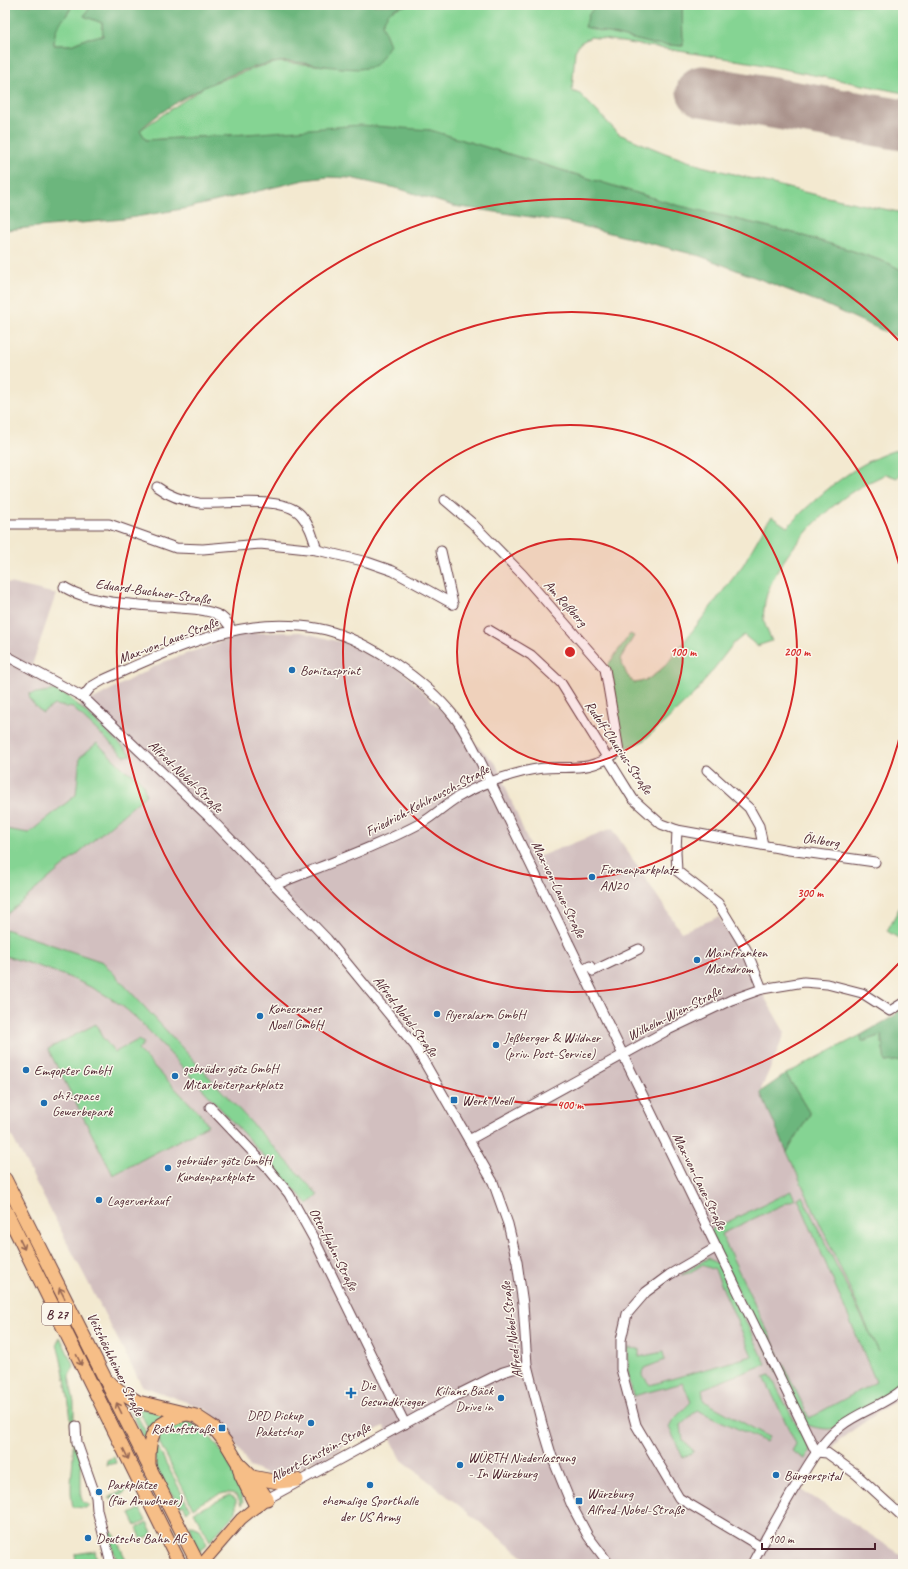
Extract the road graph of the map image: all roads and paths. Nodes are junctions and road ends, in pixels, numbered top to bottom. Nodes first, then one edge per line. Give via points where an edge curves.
1 (157, 487) dead end
2 (445, 500) dead end
3 (5, 524) edge
4 (316, 550) junction
5 (441, 551) dead end
6 (64, 587) dead end
7 (489, 630) dead end
8 (232, 631) junction
9 (5, 655) edge
10 (83, 697) junction
11 (619, 751) joint
12 (607, 760) junction
13 (707, 770) dead end
14 (490, 781) junction
15 (677, 830) junction
16 (763, 845) junction
17 (875, 862) dead end
18 (275, 885) junction
19 (639, 949) dead end
20 (583, 970) junction
21 (762, 989) junction
22 (903, 1003) edge
23 (624, 1054) junction
24 (210, 1107) dead end
25 (470, 1140) junction
26 (5, 1179) edge
27 (5, 1208) edge
28 (717, 1247) junction
29 (527, 1366) junction
30 (104, 1378) junction
31 (903, 1389) edge
32 (186, 1414) junction
33 (405, 1424) junction
34 (76, 1426) dead end
35 (816, 1452) junction
36 (238, 1463) junction
37 (149, 1468) junction
38 (252, 1477) junction
39 (298, 1480) junction
40 (261, 1502) junction
41 (903, 1517) edge
42 (761, 1547) junction
43 (111, 1564) edge
44 (180, 1564) edge
45 (198, 1564) edge
46 (202, 1564) edge
47 (609, 1564) edge
48 (752, 1564) edge

1 - 4 street via 168,496 198,503 260,503 291,508 300,514 312,531
2 - 11 street, Am Roßberg via 472,523 522,574 605,669
3 - 4 street via 109,524 176,548 203,549 260,544
4 - 5 street via 393,571 453,604
6 - 8 street, Eduard-Buchner-Straße via 76,595 125,604 206,611 222,618
7 - 12 street, Rudolf-Clausius-Straße via 531,655 561,683
8 - 10 street, Max-von-Laue-Straße via 204,639 110,677 91,687
8 - 14 street, Max-von-Laue-Straße via 288,626 326,630 362,644 414,676 453,715
9 - 10 street, Alfred-Nobel-Straße
10 - 18 street, Alfred-Nobel-Straße via 208,816
11 - 12 street, Friedrich-Kohlrausch-Straße
12 - 14 street, Friedrich-Kohlrausch-Straße via 581,768 533,769
12 - 15 street, Rudolf-Clausius-Straße via 633,799 661,824
13 - 16 street via 749,808 759,826
14 - 18 street, Friedrich-Kohlrausch-Straße via 457,797 424,821 386,840
14 - 20 street, Max-von-Laue-Straße
15 - 16 street, Öhlberg
15 - 21 street via 677,871 718,903 746,949
16 - 17 street, Öhlberg
18 - 25 street, Alfred-Nobel-Straße via 327,939 414,1046
19 - 20 street via 592,971 590,966
20 - 23 street, Max-von-Laue-Straße
21 - 22 street, Wilhelm-Wien-Straße via 814,982 862,993 890,1011
21 - 23 street, Wilhelm-Wien-Straße via 731,1000
23 - 25 street, Wilhelm-Wien-Straße
23 - 28 street, Max-von-Laue-Straße
24 - 33 street, Otto-Hahn-Straße via 289,1194 315,1241
25 - 29 street, Alfred-Nobel-Straße via 492,1182 508,1224 523,1304
30 -> 26 highway, Veitshöchheimer Straße / B 27
27 -> 44 highway, B 27
28 - 35 street, Max-von-Laue-Straße
28 - 42 street via 669,1275 646,1292 627,1314 621,1340 621,1368 636,1425 679,1498
29 - 33 street, Albert-Einstein-Straße via 503,1372
29 - 47 street, Alfred-Nobel-Straße via 542,1424 562,1482 588,1536
30 - 32 highway via 134,1400
37 -> 30 highway, Veitshöchheimer Straße / B 27
31 - 35 street via 893,1398 840,1426
32 - 36 highway via 205,1421 214,1428
32 - 37 highway via 162,1423 152,1434
33 - 39 street, Albert-Einstein-Straße
34 - 43 street via 77,1443 96,1497
35 - 41 street via 827,1453 856,1474
35 - 42 street
36 - 38 highway
36 - 40 highway via 241,1475
37 - 45 highway, Veitshöchheimer Straße / B 27
38 - 39 highway via 278,1482
38 - 40 highway
39 - 40 street, Albert-Einstein-Straße
40 - 46 main road, Albert-Einstein-Straße via 223,1539
42 - 48 street

